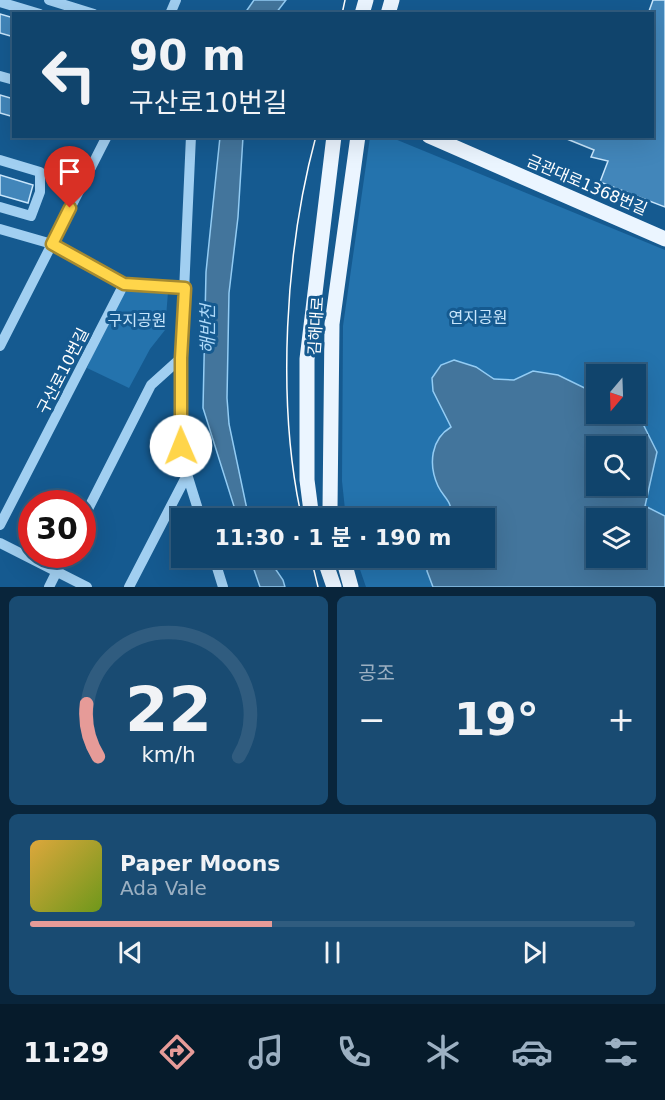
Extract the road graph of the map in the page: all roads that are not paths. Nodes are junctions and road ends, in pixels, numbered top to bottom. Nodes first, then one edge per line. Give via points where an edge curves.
1 (49, 0) edge
2 (0, 2) edge
3 (33, 12) edge
4 (88, 12) edge
5 (106, 138) edge
6 (191, 138) edge
7 (334, 138) edge
8 (358, 138) edge
9 (434, 138) edge
10 (0, 160) edge
11 (0, 207) edge
12 (0, 229) edge
13 (665, 238) edge
14 (52, 244) junction
15 (124, 284) junction
16 (185, 288) junction
17 (0, 346) edge
18 (181, 358) junction
19 (187, 475) junction
20 (96, 493) edge
21 (198, 508) edge
22 (311, 508) edge
23 (330, 508) edge
24 (0, 525) edge
25 (0, 543) edge
26 (59, 568) edge
27 (217, 568) edge
28 (327, 568) edge
29 (346, 568) edge
30 (57, 572) junction
31 (49, 587) edge
32 (87, 587) edge
33 (129, 587) edge
34 (223, 587) edge
35 (334, 587) edge
36 (351, 587) edge

1 - 4 street
2 - 3 street
5 - 14 street
6 - 16 street
7 - 22 main road, 김해대로 via 307,359
8 - 23 main road, 김해대로 via 332,324
9 - 13 main road, 금관대로1368번길
10 - 11 street via 40,172 40,192 31,216
12 - 14 street
14 - 15 street
14 - 17 street
15 - 16 street
15 - 24 street, 구산로10번길
16 - 18 street
18 - 19 street via 182,458
18 - 20 street via 151,385
19 - 21 street
19 - 33 street
25 - 30 street
26 - 30 street
27 - 34 street
28 - 35 main road
29 - 36 main road
30 - 31 street
30 - 32 street

